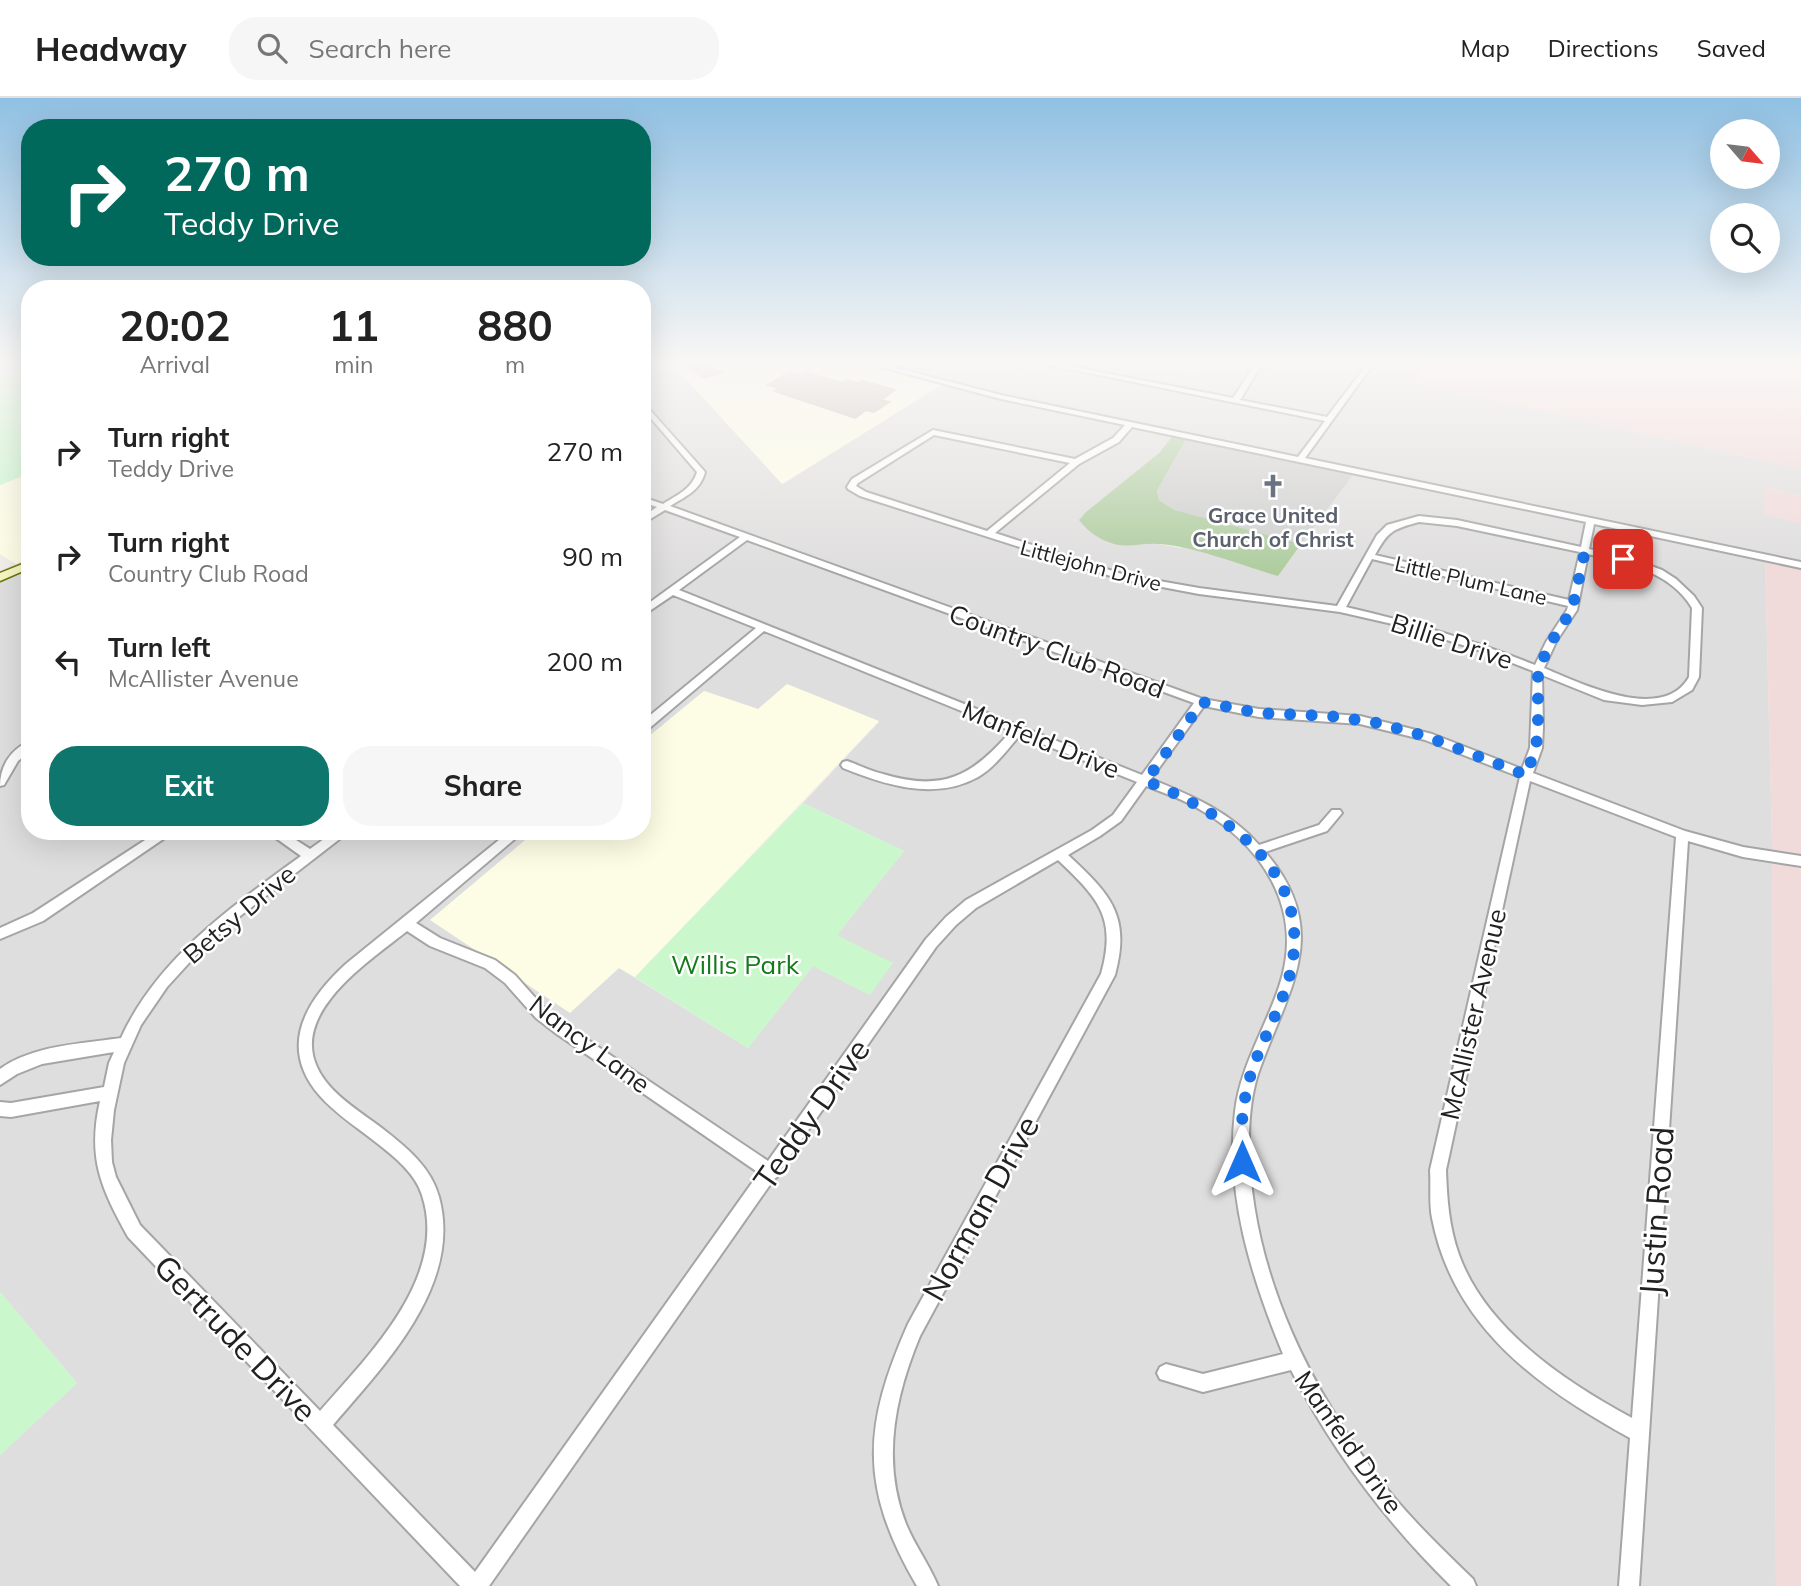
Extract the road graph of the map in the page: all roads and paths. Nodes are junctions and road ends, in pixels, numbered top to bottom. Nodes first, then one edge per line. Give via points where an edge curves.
1 (667, 432) edge
2 (932, 432) edge
3 (935, 432) edge
4 (1123, 432) edge
5 (1172, 432) edge
6 (1319, 432) edge
7 (1300, 459) junction
8 (1076, 463) junction
9 (651, 502) edge
10 (664, 507) junction
11 (651, 515) edge
12 (1591, 520) junction
13 (987, 535) junction
14 (746, 537) junction
15 (1585, 551) junction
16 (1369, 556) junction
17 (1801, 565) edge
18 (21, 568) edge
19 (0, 577) edge
20 (673, 591) junction
21 (1574, 604) junction
22 (651, 607) edge
23 (1340, 609) junction
24 (764, 627) junction
25 (1538, 670) junction
26 (1202, 702) junction
27 (651, 721) edge
28 (1018, 730) junction
29 (21, 752) edge
30 (848, 765) dead end
31 (1526, 775) junction
32 (1146, 781) junction
33 (0, 782) edge
34 (1336, 813) dead end
35 (1682, 835) junction
36 (155, 840) edge
37 (286, 840) edge
38 (332, 840) edge
39 (507, 840) edge
40 (1258, 850) junction
41 (1058, 853) junction
42 (311, 856) junction
43 (1801, 861) edge
44 (407, 924) junction
45 (0, 934) edge
46 (125, 1044) junction
47 (0, 1078) edge
48 (108, 1093) junction
49 (0, 1109) edge
50 (771, 1172) junction
51 (1293, 1361) junction
52 (1166, 1373) dead end
53 (320, 1426) junction
54 (1640, 1433) junction
55 (476, 1586) edge
56 (928, 1586) edge
57 (1466, 1586) edge
58 (1629, 1586) edge

1 - 10 street via 701,472 694,488
2 - 13 street, Littlejohn Drive via 851,487
3 - 8 street, Littlejohn Drive
4 - 8 street
5 - 7 street
6 - 7 street
7 - 12 street
8 - 13 street
9 - 10 street, Country Club Road
10 - 11 street
10 - 14 street, Country Club Road
12 - 15 street, McAllister Avenue
12 - 17 street
13 - 23 street, Littlejohn Drive via 1123,577
14 - 20 street
14 - 26 street, Country Club Road
15 - 16 street via 1457,523 1419,520 1390,527
15 - 21 street, McAllister Avenue
15 - 25 street, Billie Drive via 1636,563 1673,581 1695,603 1694,677 1682,693 1668,700 1631,702 1587,691
16 - 21 street, Little Plum Lane
16 - 23 street
18 - 19 main road
20 - 22 street
20 - 24 street, Manfeld Drive
21 - 25 street, McAllister Avenue
23 - 25 street, Billie Drive via 1445,635
24 - 27 street
24 - 28 street, Manfeld Drive
25 - 31 street, McAllister Avenue via 1536,748
26 - 31 street, Country Club Road via 1259,713 1378,723
26 - 32 street, Teddy Drive
28 - 30 street via 989,763 956,781 912,786
28 - 32 street, Manfeld Drive
29 - 33 street
31 - 35 street, Country Club Road
31 - 54 street, McAllister Avenue via 1438,1170 1439,1216 1461,1279 1500,1335 1560,1388
32 - 40 street, Manfeld Drive via 1210,810
32 - 41 street, Teddy Drive via 1117,818
34 - 40 street via 1323,828
35 - 43 street, Country Club Road via 1743,852
35 - 54 street, Justin Road
36 - 45 street via 38,917
37 - 42 street
38 - 42 street, Betsy Drive
39 - 44 street
40 - 51 street, Manfeld Drive via 1293,917 1295,950 1250,1078 1240,1139 1243,1184 1261,1279
41 - 50 street, Teddy Drive via 971,904 951,921
41 - 56 street, Norman Drive via 1107,906 1115,929 1114,957 914,1329 884,1413 881,1448 886,1488 908,1552
42 - 46 street, Betsy Drive via 226,918 177,965
44 - 50 street, Nancy Lane via 435,942 489,964 559,1028
44 - 53 street via 347,973 320,1002 304,1050 317,1083 419,1172 432,1204 433,1249 406,1320
46 - 47 street via 34,1059
46 - 48 street, Gertrude Drive
48 - 49 street
48 - 53 street, Gertrude Drive via 104,1167 134,1231
50 - 55 street, Teddy Drive
51 - 52 street via 1203,1383
51 - 57 street, Manfeld Drive via 1379,1492 1421,1543
53 - 55 street, Gertrude Drive
54 - 58 street, Justin Road

